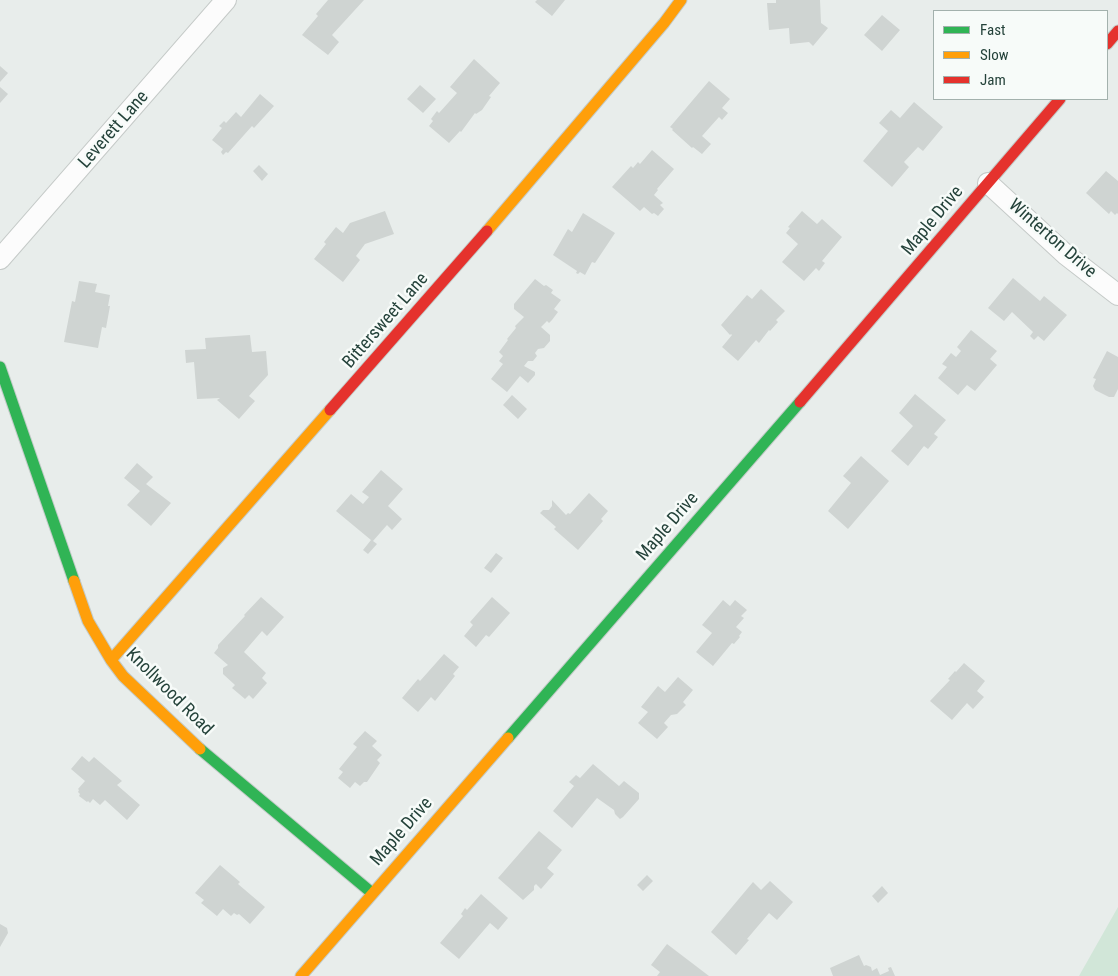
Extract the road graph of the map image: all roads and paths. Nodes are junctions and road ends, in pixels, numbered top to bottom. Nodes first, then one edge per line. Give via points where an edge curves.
1 (226, 0) edge
2 (681, 0) edge
3 (1118, 31) edge
4 (1108, 43) edge
5 (1059, 100) edge
6 (988, 183) junction
7 (0, 258) edge
8 (1118, 295) edge
9 (0, 367) edge
10 (111, 660) junction
11 (372, 893) junction
12 (300, 976) edge

1 - 7 street, Leverett Lane
2 - 10 street, Bittersweet Lane via 450,274
3 - 4 street
5 - 6 street, Maple Drive
6 - 8 street, Winterton Drive via 1065,254
6 - 11 street, Maple Drive
9 - 10 street, Knollwood Road via 88,621
10 - 11 street, Knollwood Road via 123,676 194,744
11 - 12 street, Maple Drive

